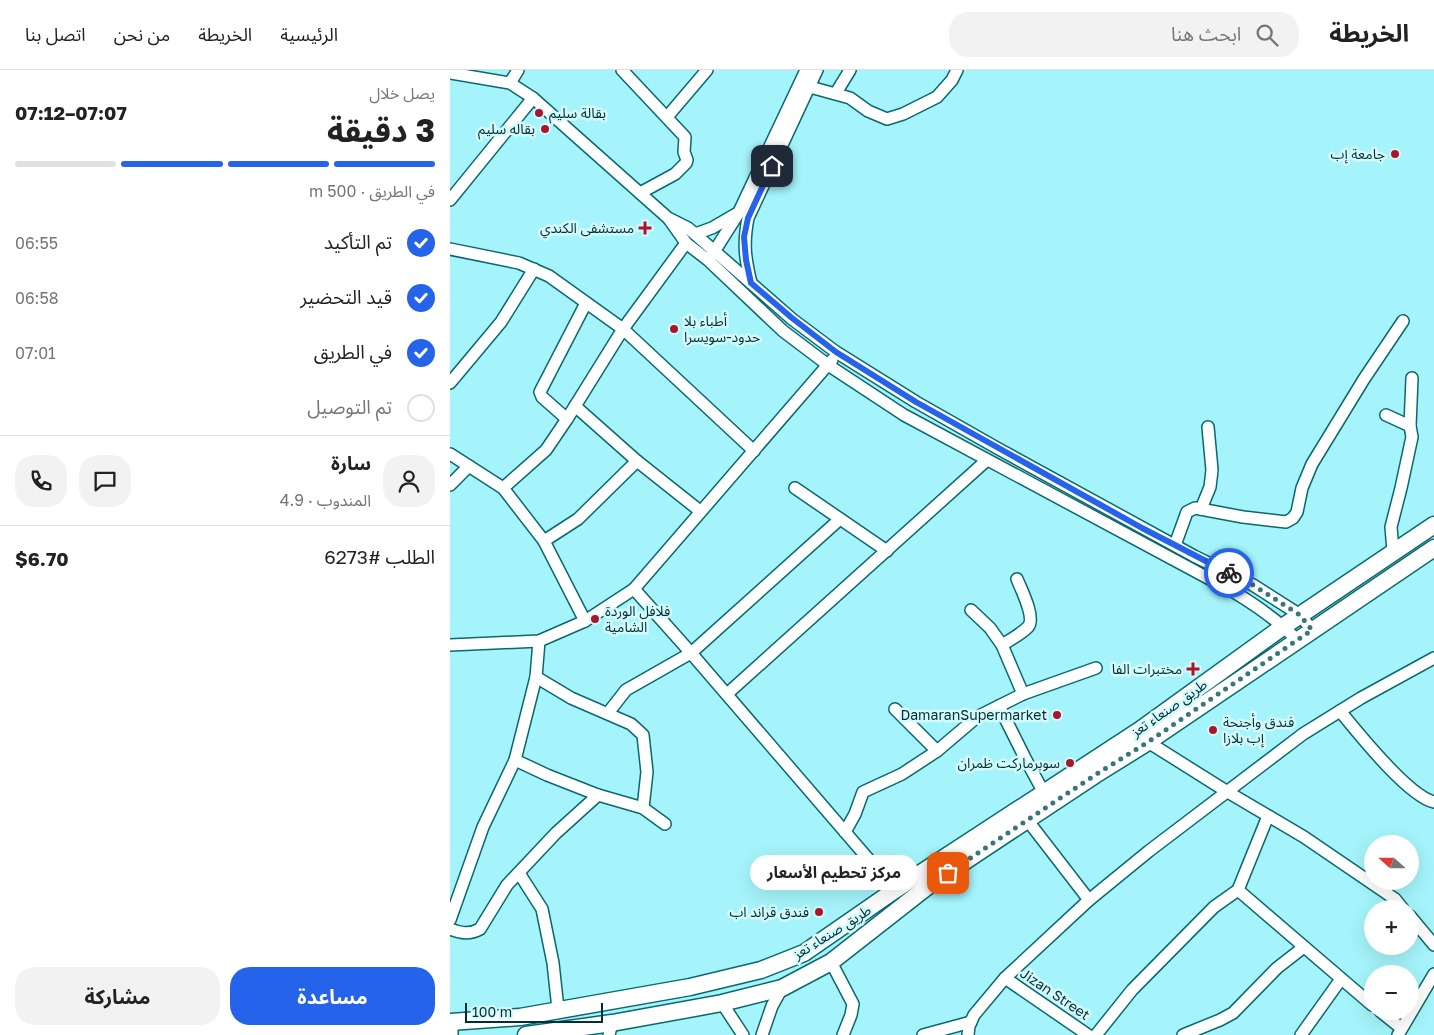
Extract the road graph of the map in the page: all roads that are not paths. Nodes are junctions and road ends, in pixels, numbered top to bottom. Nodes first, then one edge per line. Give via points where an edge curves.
1 (518, 70) edge
2 (622, 70) edge
3 (707, 70) edge
4 (806, 70) edge
5 (818, 70) edge
6 (850, 70) edge
7 (957, 70) edge
8 (450, 73) edge
9 (510, 83) junction
10 (810, 87) junction
11 (836, 93) junction
12 (533, 98) junction
13 (667, 117) junction
14 (640, 193) junction
15 (450, 200) edge
16 (743, 216) junction
17 (668, 218) junction
18 (695, 234) junction
19 (686, 243) junction
20 (450, 250) edge
21 (711, 256) junction
22 (534, 269) junction
23 (751, 283) junction
24 (586, 303) junction
25 (1403, 321) dead end
26 (623, 329) junction
27 (836, 352) junction
28 (828, 365) junction
29 (1412, 378) dead end
30 (450, 383) edge
31 (576, 406) junction
32 (1386, 415) dead end
33 (567, 418) junction
34 (1410, 426) junction
35 (1208, 427) dead end
36 (754, 451) junction
37 (450, 454) edge
38 (987, 460) junction
39 (637, 461) junction
40 (469, 466) junction
41 (450, 485) edge
42 (503, 488) junction
43 (795, 488) dead end
44 (1201, 509) junction
45 (700, 511) junction
46 (840, 519) junction
47 (1434, 525) edge
48 (544, 541) junction
49 (1175, 545) junction
50 (1434, 548) edge
51 (887, 551) junction
52 (1393, 551) junction
53 (1017, 579) dead end
54 (634, 589) junction
55 (971, 610) dead end
56 (1300, 615) junction
57 (585, 621) junction
58 (1284, 626) junction
59 (1312, 630) junction
60 (1297, 640) junction
61 (539, 641) junction
62 (450, 644) edge
63 (1002, 645) junction
64 (691, 653) junction
65 (1434, 658) edge
66 (1096, 668) dead end
67 (536, 677) junction
68 (727, 694) junction
69 (1023, 694) junction
70 (999, 706) junction
71 (896, 709) dead end
72 (1340, 711) junction
73 (608, 713) junction
74 (1148, 742) junction
75 (936, 751) junction
76 (515, 760) junction
77 (1226, 791) junction
78 (1044, 793) junction
79 (598, 795) junction
80 (1434, 802) edge
81 (643, 808) junction
82 (1268, 816) junction
83 (1028, 821) junction
84 (665, 824) dead end
85 (846, 832) junction
86 (518, 873) junction
87 (895, 890) junction
88 (1238, 890) junction
89 (1089, 900) junction
90 (1396, 900) edge
91 (450, 920) edge
92 (1419, 927) edge
93 (450, 929) edge
94 (1434, 945) edge
95 (1304, 947) junction
96 (831, 962) junction
97 (1434, 974) edge
98 (1005, 978) junction
99 (1341, 979) junction
100 (690, 987) junction
101 (782, 988) junction
102 (1364, 998) edge
103 (722, 1003) junction
104 (558, 1009) junction
105 (694, 1009) junction
106 (1389, 1020) edge
107 (972, 1022) junction
108 (451, 1027) edge
109 (610, 1029) edge
110 (1400, 1032) edge
111 (526, 1035) edge
112 (743, 1035) edge
113 (762, 1035) edge
114 (843, 1035) edge
115 (923, 1035) edge
116 (968, 1035) edge
117 (1088, 1035) edge
118 (1096, 1035) edge
119 (1183, 1035) edge
120 (1301, 1035) edge

1 - 9 street
2 - 13 street
3 - 13 street
4 - 16 street
5 - 10 street
6 - 11 street
7 - 11 street via 937,97 887,119
8 - 9 street
9 - 12 street
10 - 11 street
10 - 16 street
12 - 14 street
12 - 15 street
13 - 14 street via 685,137 687,160 675,174
14 - 17 street
16 - 18 street
16 - 21 street
16 - 23 street
17 - 18 street
17 - 19 street
18 - 21 street
19 - 21 street
19 - 26 street
20 - 22 street via 519,263
21 - 23 street
21 - 28 street via 784,331
22 - 24 street
22 - 30 street via 501,322
23 - 27 street
24 - 26 street
24 - 33 street via 540,392
25 - 44 street via 1312,464 1293,518 1286,522
26 - 31 street
26 - 36 street
27 - 28 street
27 - 49 street via 916,402
28 - 36 street
28 - 38 street via 904,415
29 - 34 street
31 - 33 street
31 - 39 street
32 - 34 street
33 - 42 street via 546,450
34 - 52 street via 1412,437 1391,527
35 - 44 street via 1212,470 1210,487
36 - 45 street
37 - 40 street
38 - 51 street
38 - 58 street via 1195,570
39 - 45 street
39 - 48 street via 578,519
40 - 41 street
40 - 42 street
42 - 48 street
43 - 46 street
44 - 49 street via 1187,512
45 - 54 street
46 - 51 street
46 - 64 street
47 - 52 highway, طريق صنعاء تعز
48 - 57 street
49 - 56 street via 1253,585
50 - 59 highway, طريق صنعاء تعز
51 - 68 street
52 - 56 highway, طريق صنعاء تعز
53 - 63 street via 1031,621 1029,626
54 - 57 street
54 - 64 street
55 - 63 street
56 - 58 highway, طريق صنعاء تعز
56 - 59 street
57 - 61 street
58 - 60 street
58 - 78 highway, طريق صنعاء تعز via 1140,730
59 - 60 highway, طريق صنعاء تعز
60 - 74 highway, طريق صنعاء تعز
61 - 62 street
61 - 67 street
63 - 69 street
64 - 68 street
64 - 73 street via 626,690
65 - 72 street
66 - 69 street
67 - 73 street via 571,698
67 - 76 street
68 - 85 street
69 - 70 street
70 - 75 street via 977,717
70 - 78 street
71 - 75 street
72 - 77 street
72 - 80 street via 1410,788
73 - 81 street via 631,724 643,735 647,772
74 - 77 street
74 - 83 highway, طريق صنعاء تعز
75 - 85 street via 902,774 863,792
76 - 79 street
76 - 91 street via 483,827
77 - 82 street
77 - 89 street
78 - 87 highway, طريق صنعاء تعز
79 - 81 street
79 - 86 street
81 - 84 street
82 - 88 street
82 - 90 street via 1304,836
83 - 89 street
83 - 96 highway, طريق صنعاء تعز via 932,884
85 - 87 street
86 - 93 street via 480,929 463,933
86 - 104 street via 542,909
87 - 100 highway, طريق صنعاء تعز via 804,953 761,970
88 - 95 street
88 - 118 street via 1214,907 1138,984
89 - 98 street
92 - 94 street
95 - 99 street
95 - 119 street via 1277,968 1233,1013
96 - 101 highway, طريق صنعاء تعز
96 - 114 street via 853,1004
97 - 110 street
98 - 107 street via 974,1015
98 - 117 street, Jizan Street
99 - 102 street
99 - 120 street
100 - 104 highway, طريق صنعاء تعز
100 - 105 highway
101 - 103 highway, طريق صنعاء تعز
101 - 113 street
103 - 105 highway, طريق صنعاء تعز
103 - 112 street
104 - 108 highway, طريق صنعاء تعز
105 - 109 highway, طريق صنعاء تعز
106 - 110 street
107 - 115 street
107 - 116 street
109 - 111 highway, طريق صنعاء تعز

